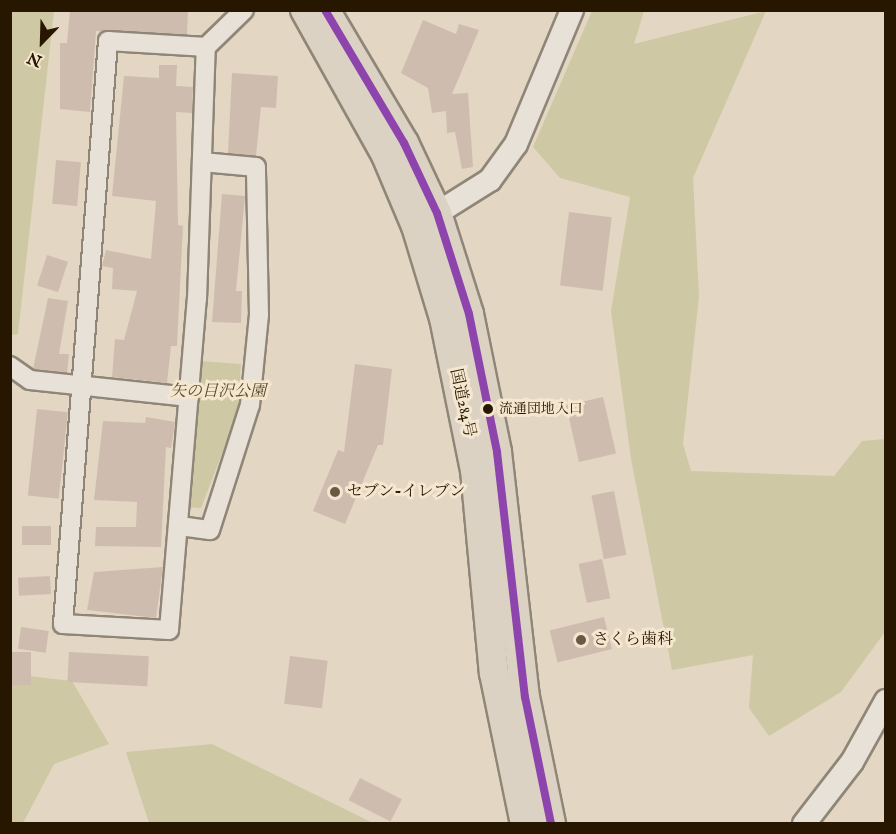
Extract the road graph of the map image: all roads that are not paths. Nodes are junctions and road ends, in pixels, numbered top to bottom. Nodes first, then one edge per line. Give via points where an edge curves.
1 (244, 10) edge
2 (305, 10) edge
3 (325, 10) edge
4 (572, 10) edge
5 (206, 47) junction
6 (202, 162) junction
7 (427, 219) junction
8 (10, 366) edge
9 (84, 386) junction
10 (189, 397) junction
11 (180, 526) junction
12 (885, 701) edge
13 (525, 824) edge
14 (551, 824) edge
15 (804, 824) edge

1 - 5 street
2 - 7 highway, 国道284号 via 386,155
3 - 7 highway, 国道284号 via 404,143
4 - 7 street via 516,144 490,180
5 - 6 street
5 - 9 street via 108,41
6 - 10 street
6 - 11 street via 256,167 259,315 250,405 210,530
7 - 13 highway, 国道284号 via 475,470 494,673
7 - 14 highway, 国道284号 via 469,314 497,452 525,697
8 - 9 street via 30,380
9 - 10 street
9 - 11 street via 63,624 169,630
10 - 11 street
12 - 15 street via 852,762

